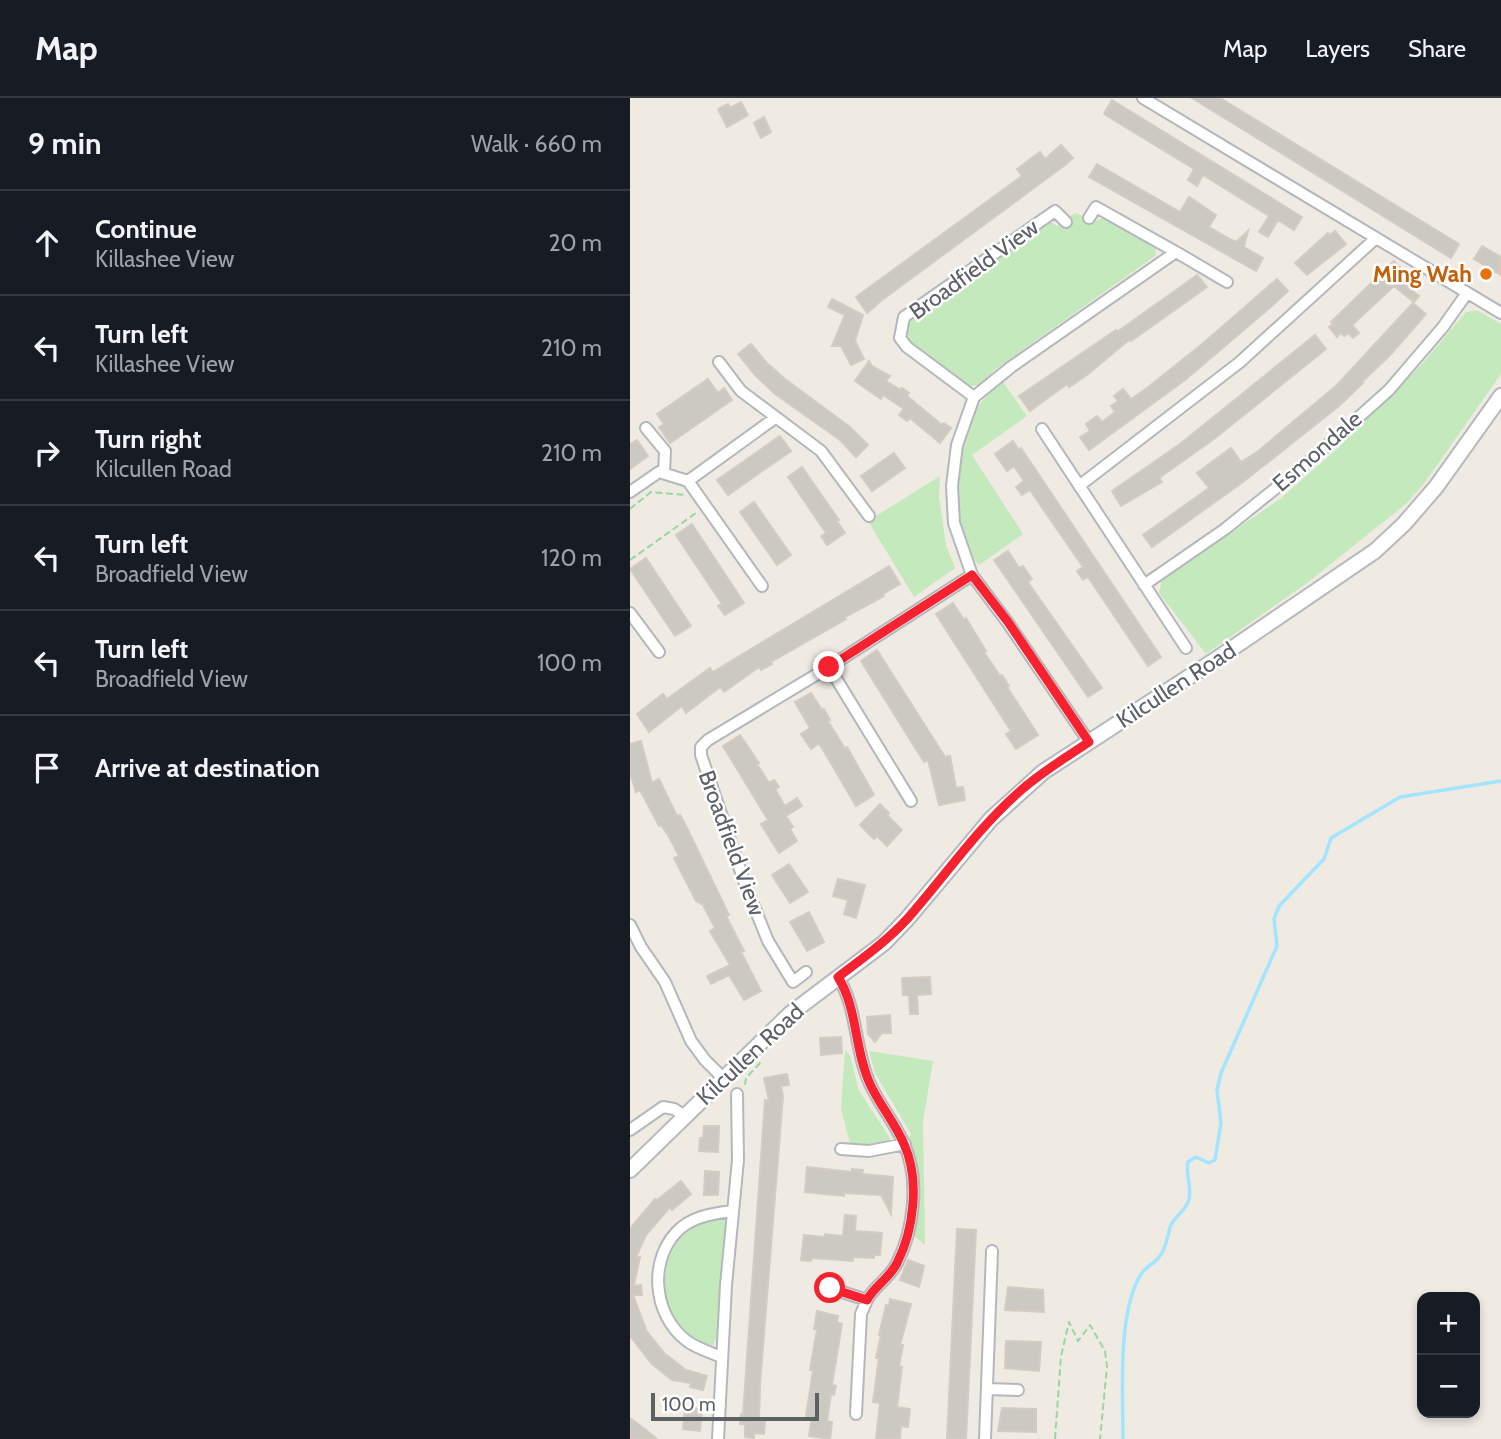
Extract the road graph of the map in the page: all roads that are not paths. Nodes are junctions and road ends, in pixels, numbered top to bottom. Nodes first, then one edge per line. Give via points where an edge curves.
1 (1143, 98) edge
2 (1089, 219) dead end
3 (1066, 222) dead end
4 (1376, 238) junction
5 (1176, 252) junction
6 (1227, 282) dead end
7 (1467, 293) junction
8 (1501, 313) edge
9 (719, 362) dead end
10 (974, 397) junction
11 (1501, 397) edge
12 (775, 418) junction
13 (646, 428) dead end
14 (1042, 429) dead end
15 (664, 473) junction
16 (688, 481) junction
17 (1079, 486) junction
18 (630, 492) edge
19 (869, 516) dead end
20 (972, 575) junction
21 (1144, 585) junction
22 (762, 586) dead end
23 (630, 613) edge
24 (1186, 648) dead end
25 (659, 652) dead end
26 (829, 667) junction
27 (1089, 742) junction
28 (911, 801) dead end
29 (630, 925) edge
30 (806, 972) dead end
31 (838, 977) junction
32 (723, 1078) junction
33 (737, 1094) road end
34 (685, 1116) junction
35 (630, 1130) edge
36 (905, 1144) junction
37 (841, 1149) dead end
38 (630, 1170) edge
39 (733, 1211) junction
40 (992, 1251) dead end
41 (830, 1288) dead end
42 (867, 1300) junction
43 (721, 1357) junction
44 (987, 1389) junction
45 (1018, 1390) dead end
46 (856, 1414) dead end
47 (718, 1439) edge
48 (985, 1439) edge

1 - 4 street
2 - 5 street via 1096,206
3 - 10 street, Broadfield View via 1055,211 904,317 900,338 907,346
4 - 7 street
4 - 17 street via 1240,362
5 - 6 street
5 - 10 street
7 - 8 street
7 - 21 street, Esmondale via 1389,390 1225,529
9 - 12 street via 741,391
10 - 20 street via 957,445 952,486 954,523
11 - 27 main road, Kilcullen Road via 1436,487 1375,551
12 - 16 street
12 - 19 street via 821,451
13 - 15 street via 665,451
14 - 17 street
15 - 16 street
15 - 18 street
16 - 22 street
17 - 21 street
20 - 26 street, Broadfield View
20 - 27 street
21 - 24 street
23 - 25 street
26 - 28 street
26 - 30 street, Broadfield View via 701,747 768,941 793,982
27 - 31 main road, Kilcullen Road via 1018,793 884,943
29 - 32 street via 665,982 691,1041
31 - 32 main road, Kilcullen Road via 790,1014
31 - 36 street via 851,1002 870,1085
32 - 34 main road, Kilcullen Road
33 - 39 street
34 - 35 street via 663,1107
34 - 38 main road, Kilcullen Road
36 - 37 street via 869,1151
36 - 42 street via 912,1180 907,1236 891,1274
39 - 43 street
39 - 43 street via 684,1225 673,1236 658,1270 665,1318 687,1342
40 - 44 street
41 - 42 street
42 - 46 street via 861,1314
43 - 47 street
44 - 45 street
44 - 48 street

